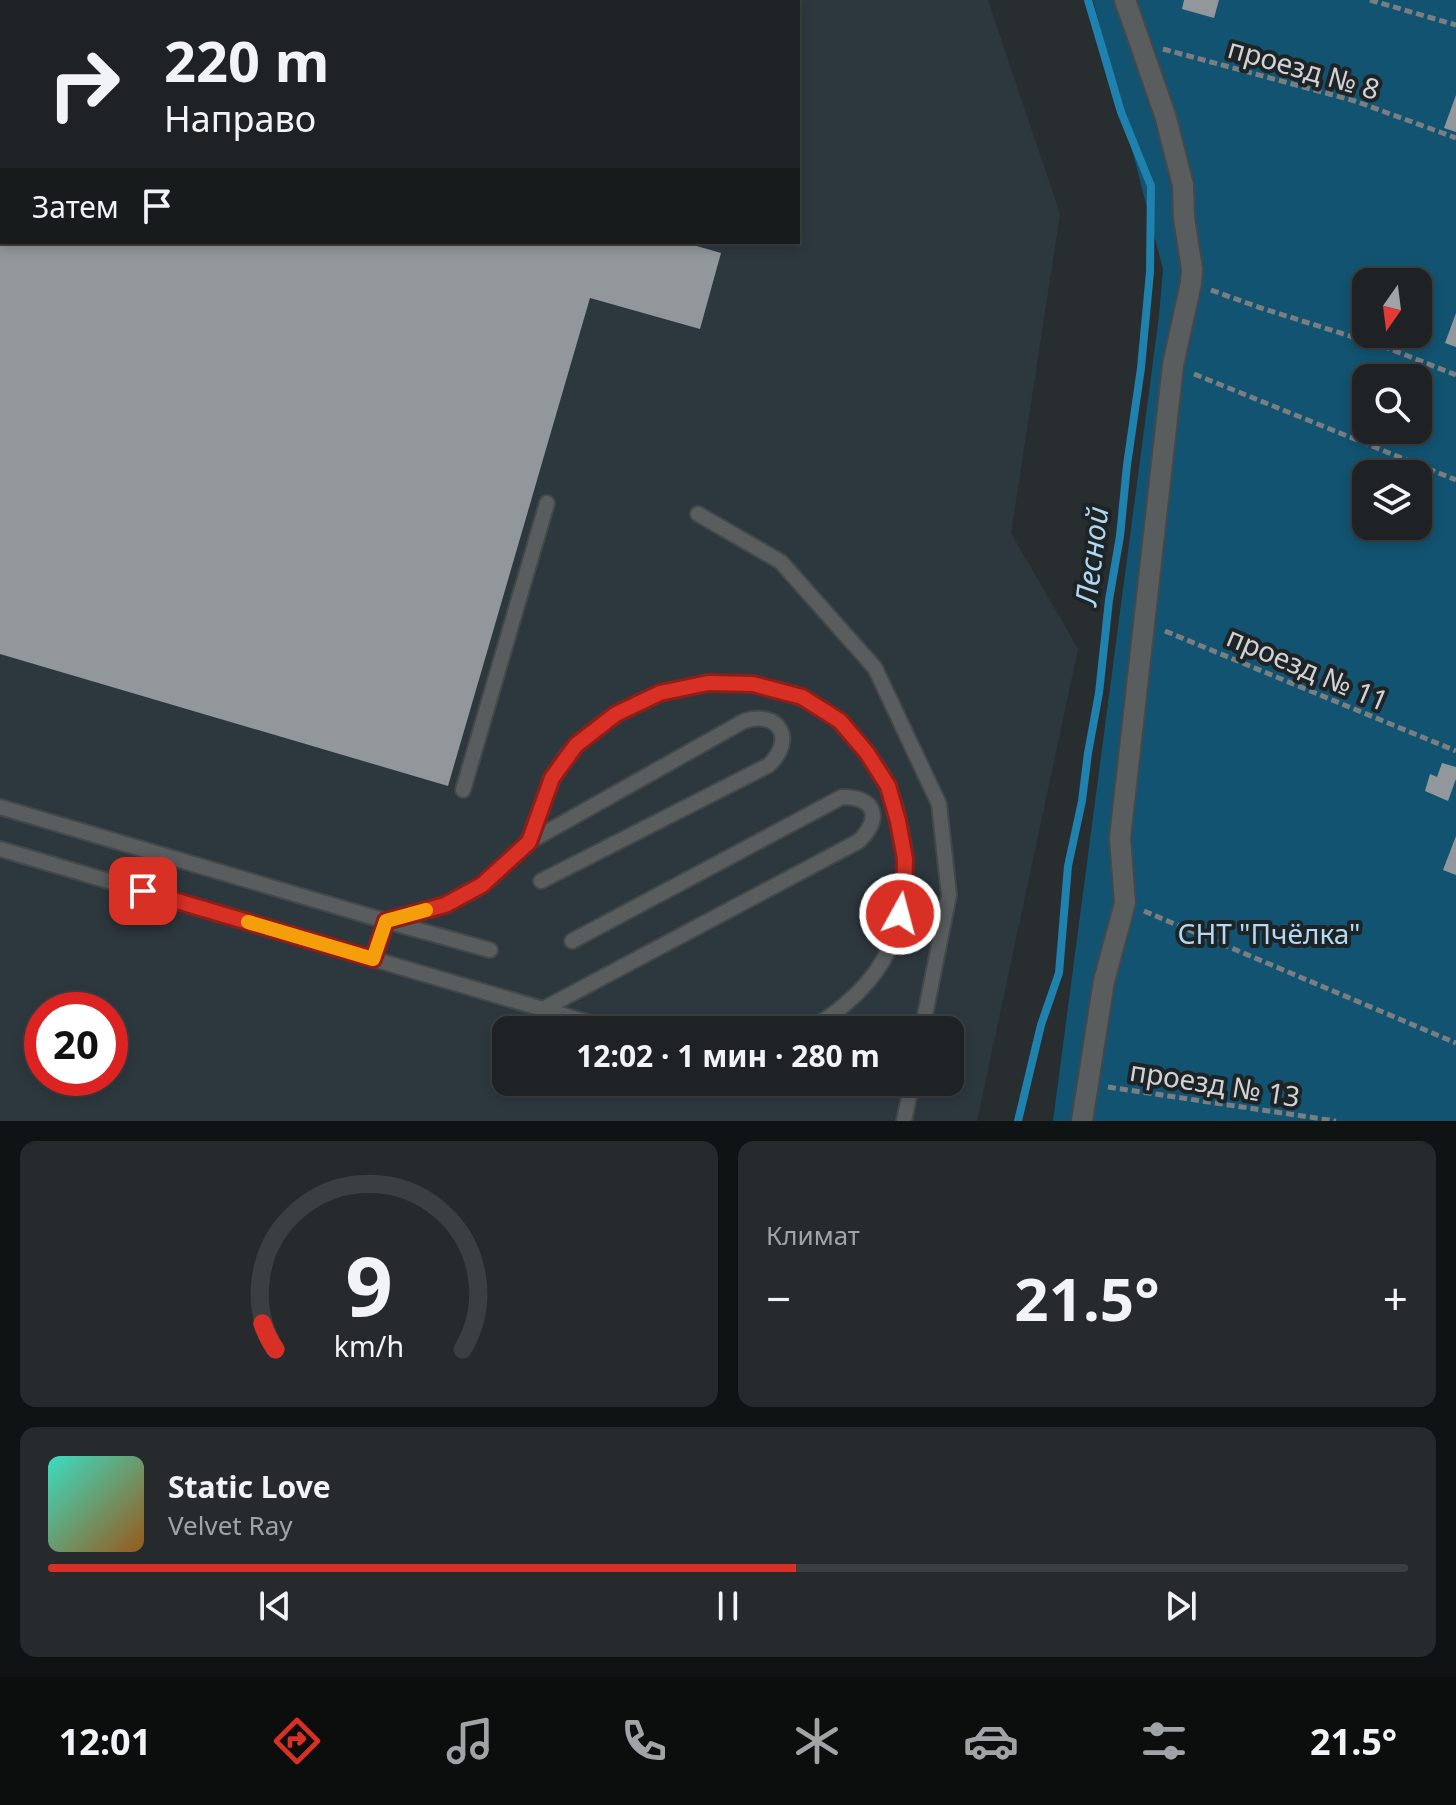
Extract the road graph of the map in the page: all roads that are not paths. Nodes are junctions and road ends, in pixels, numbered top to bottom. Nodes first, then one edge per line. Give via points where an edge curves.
1 (1125, 0) edge
2 (547, 503) dead end
3 (698, 514) dead end
4 (463, 790) dead end
5 (0, 807) edge
6 (529, 842) junction
7 (0, 849) edge
8 (541, 881) dead end
9 (386, 921) junction
10 (572, 941) dead end
11 (490, 950) dead end
12 (373, 959) junction
13 (543, 1009) junction
14 (567, 1016) edge
15 (831, 1016) edge
16 (925, 1016) edge
17 (909, 1096) edge
18 (904, 1121) edge
19 (1082, 1121) edge

1 - 19 street via 1183,185 1192,269 1173,365 1120,838 1125,903 1104,981
2 - 4 lane
3 - 16 lane via 781,562 875,668 939,804 949,895
5 - 9 lane
6 - 8 lane via 744,721 767,719 783,735 783,746 769,765
6 - 9 lane via 482,885 445,905
6 - 15 lane via 552,778 576,745 616,714 660,693 708,683 753,684 802,697 840,721 888,786 905,859 895,933 877,969
7 - 12 lane
9 - 11 lane
9 - 12 lane
10 - 13 lane via 842,797 866,801 873,810 873,821 859,841
12 - 13 lane
13 - 14 lane
17 - 18 lane

